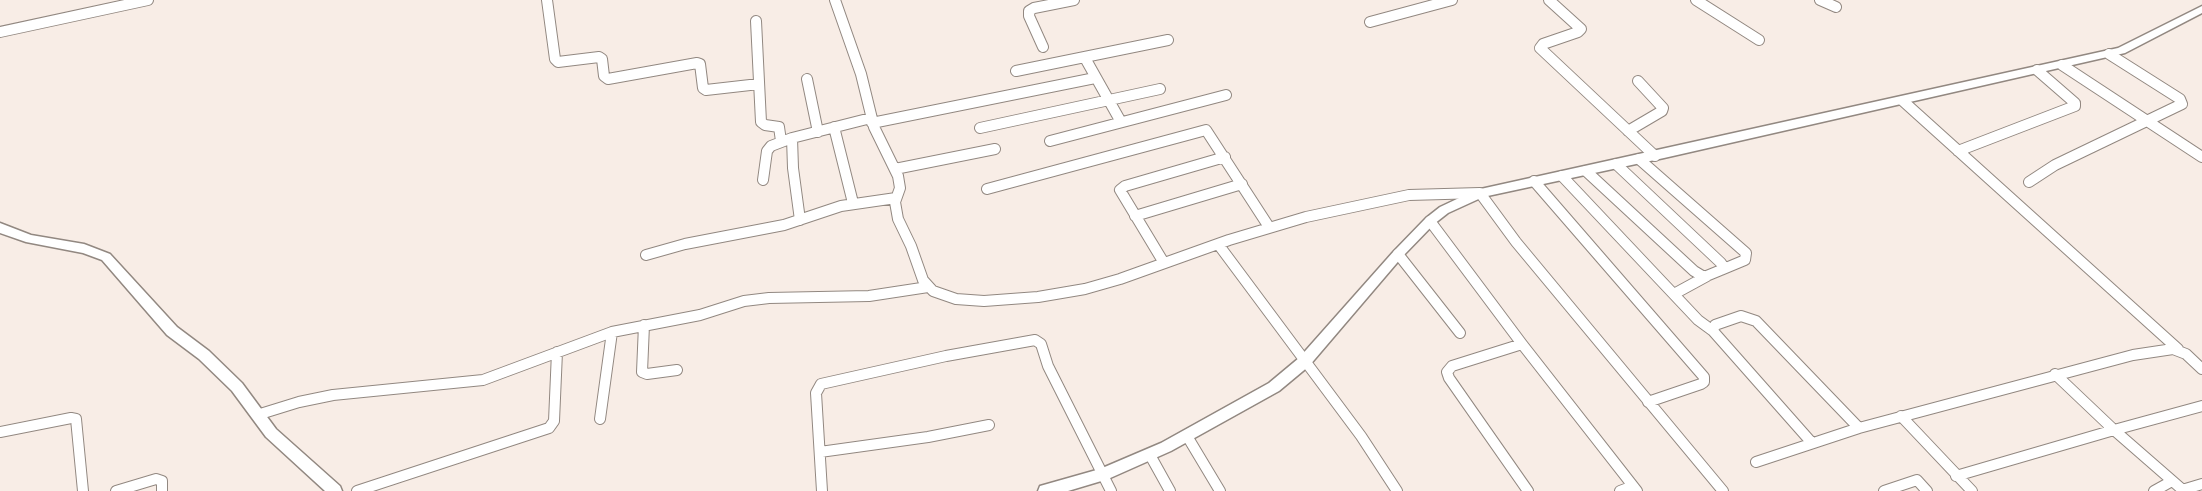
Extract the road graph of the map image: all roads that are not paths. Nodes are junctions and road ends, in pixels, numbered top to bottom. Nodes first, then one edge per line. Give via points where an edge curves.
1 (148, 0) edge
2 (547, 0) edge
3 (834, 0) edge
4 (1074, 0) edge
5 (1452, 0) edge
6 (1549, 0) edge
7 (1696, 0) edge
8 (1820, 0) edge
9 (1836, 7) dead end
10 (2202, 9) edge
11 (756, 21) dead end
12 (1370, 22) dead end
13 (0, 32) edge
14 (1168, 40) dead end
15 (1759, 40) dead end
16 (1043, 46) dead end
17 (2109, 54) junction
18 (1086, 58) junction
19 (2062, 65) junction
20 (2037, 70) junction
21 (1016, 71) dead end
22 (1095, 78) junction
23 (807, 79) dead end
24 (1638, 81) dead end
25 (759, 84) junction
26 (1160, 88) dead end
27 (1226, 95) dead end
28 (1107, 100) junction
29 (1902, 100) junction
30 (872, 120) junction
31 (2148, 120) junction
32 (1121, 122) junction
33 (834, 127) junction
34 (980, 128) dead end
35 (1628, 130) junction
36 (818, 132) junction
37 (792, 138) junction
38 (781, 141) junction
39 (1050, 141) dead end
40 (995, 149) dead end
41 (1958, 151) junction
42 (1654, 156) junction
43 (1225, 157) junction
44 (2202, 158) edge
45 (1639, 159) junction
46 (1616, 164) junction
47 (895, 169) junction
48 (1586, 171) junction
49 (1562, 176) junction
50 (763, 180) dead end
51 (1534, 181) junction
52 (2029, 182) dead end
53 (1242, 184) junction
54 (987, 189) dead end
55 (1480, 193) junction
56 (896, 198) junction
57 (853, 203) junction
58 (1135, 216) junction
59 (800, 220) junction
60 (1430, 221) junction
61 (1269, 227) junction
62 (0, 228) edge
63 (1218, 244) junction
64 (1398, 254) junction
65 (646, 255) dead end
66 (1164, 263) junction
67 (1721, 270) junction
68 (1707, 276) junction
69 (928, 287) junction
70 (1674, 294) junction
71 (644, 325) junction
72 (1713, 331) junction
73 (612, 332) junction
74 (1460, 333) dead end
75 (1522, 344) junction
76 (2180, 351) junction
77 (557, 352) junction
78 (1304, 362) junction
79 (2202, 369) edge
80 (677, 370) dead end
81 (2055, 374) junction
82 (1648, 402) junction
83 (2202, 406) edge
84 (257, 415) junction
85 (1901, 416) junction
86 (600, 419) dead end
87 (989, 426) dead end
88 (1858, 428) junction
89 (2114, 430) junction
90 (0, 432) edge
91 (1187, 436) junction
92 (1812, 443) junction
93 (820, 452) junction
94 (1150, 455) junction
95 (1756, 462) dead end
96 (1103, 475) junction
97 (1956, 476) junction
98 (2172, 481) junction
99 (2202, 484) edge
100 (1635, 489) edge
101 (2183, 490) edge
102 (83, 491) edge
103 (116, 491) edge
104 (162, 491) edge
105 (335, 491) edge
106 (357, 491) edge
107 (822, 491) edge
108 (1044, 491) edge
109 (1111, 491) edge
110 (1170, 491) edge
111 (1220, 491) edge
112 (1397, 491) edge
113 (1528, 491) edge
114 (1620, 491) edge
115 (1723, 491) edge
116 (1887, 491) edge
117 (1927, 491) edge
118 (1972, 491) edge
119 (2154, 491) edge

1 - 13 street
2 - 25 street via 558,62 599,56 604,76 608,79 697,63 700,64 706,90
3 - 30 street via 861,74
4 - 16 street via 1029,11
5 - 12 street
6 - 35 street via 1581,29 1542,44 1540,48
7 - 15 street
8 - 9 street
10 - 17 street via 2121,52
11 - 25 street
14 - 18 street
17 - 19 street
17 - 31 street via 2182,102
18 - 21 street
18 - 22 street
19 - 20 street
19 - 31 street
20 - 29 street
20 - 41 street via 2075,106
22 - 28 street
22 - 30 street
23 - 36 street
24 - 35 street via 1662,106 1662,110
25 - 38 street via 762,122 779,127
26 - 28 street
27 - 32 street
28 - 32 street
28 - 34 street
29 - 41 street
29 - 42 street
30 - 33 street
30 - 47 street
31 - 44 street
31 - 52 street
32 - 39 street
33 - 36 street
33 - 57 street
35 - 42 street
36 - 37 street
37 - 38 street
37 - 59 street
38 - 50 street via 767,151
40 - 47 street
41 - 76 street
42 - 45 street
43 - 53 street
43 - 54 street via 1206,130
43 - 58 street via 1122,188 1120,191
45 - 46 street
45 - 67 street via 1746,253 1745,260
46 - 48 street
46 - 67 street via 1721,263
47 - 56 street via 900,188
48 - 49 street
48 - 68 street via 1694,271
49 - 51 street
49 - 70 street
51 - 55 street
51 - 82 street via 1704,377 1702,384
53 - 58 street
53 - 61 street
55 - 60 street via 1450,206
55 - 61 street via 1409,195
55 - 82 street via 1516,242
56 - 57 street
56 - 69 street via 898,219
57 - 59 street
58 - 66 street
59 - 65 street
60 - 64 street
60 - 75 street
61 - 63 street
62 - 84 street via 30,239 84,248 106,257 172,331 204,355 237,387
63 - 66 street
63 - 78 street
64 - 74 street
64 - 78 street
66 - 69 street via 1104,284 1012,300 956,299
67 - 68 street
68 - 70 street
69 - 71 street via 869,296 757,299 700,315
70 - 72 street
71 - 73 street
71 - 80 street via 642,372
72 - 88 street via 1715,325 1741,316 1752,319
72 - 92 street
73 - 77 street
73 - 86 street
75 - 100 street
75 - 113 street via 1452,366 1447,372
76 - 79 street
76 - 81 street via 2168,348 2151,351
77 - 84 street via 483,380 333,395
77 - 106 street via 554,421 549,428
78 - 91 street via 1274,387
78 - 112 street via 1361,436
81 - 85 street
81 - 89 street
82 - 115 street
83 - 89 street
84 - 105 street via 287,448
85 - 88 street
85 - 97 street
87 - 93 street
88 - 92 street
89 - 97 street
89 - 98 street
90 - 102 street via 76,419
91 - 94 street
91 - 111 street
92 - 95 street
93 - 96 street via 816,393 821,384 1035,340 1041,344 1056,383
93 - 107 street
94 - 96 street
94 - 110 street
96 - 108 street
96 - 109 street
97 - 118 street
98 - 101 street
98 - 119 street
99 - 101 street
100 - 114 street
103 - 104 street via 156,479 162,481
116 - 117 street via 1917,480

